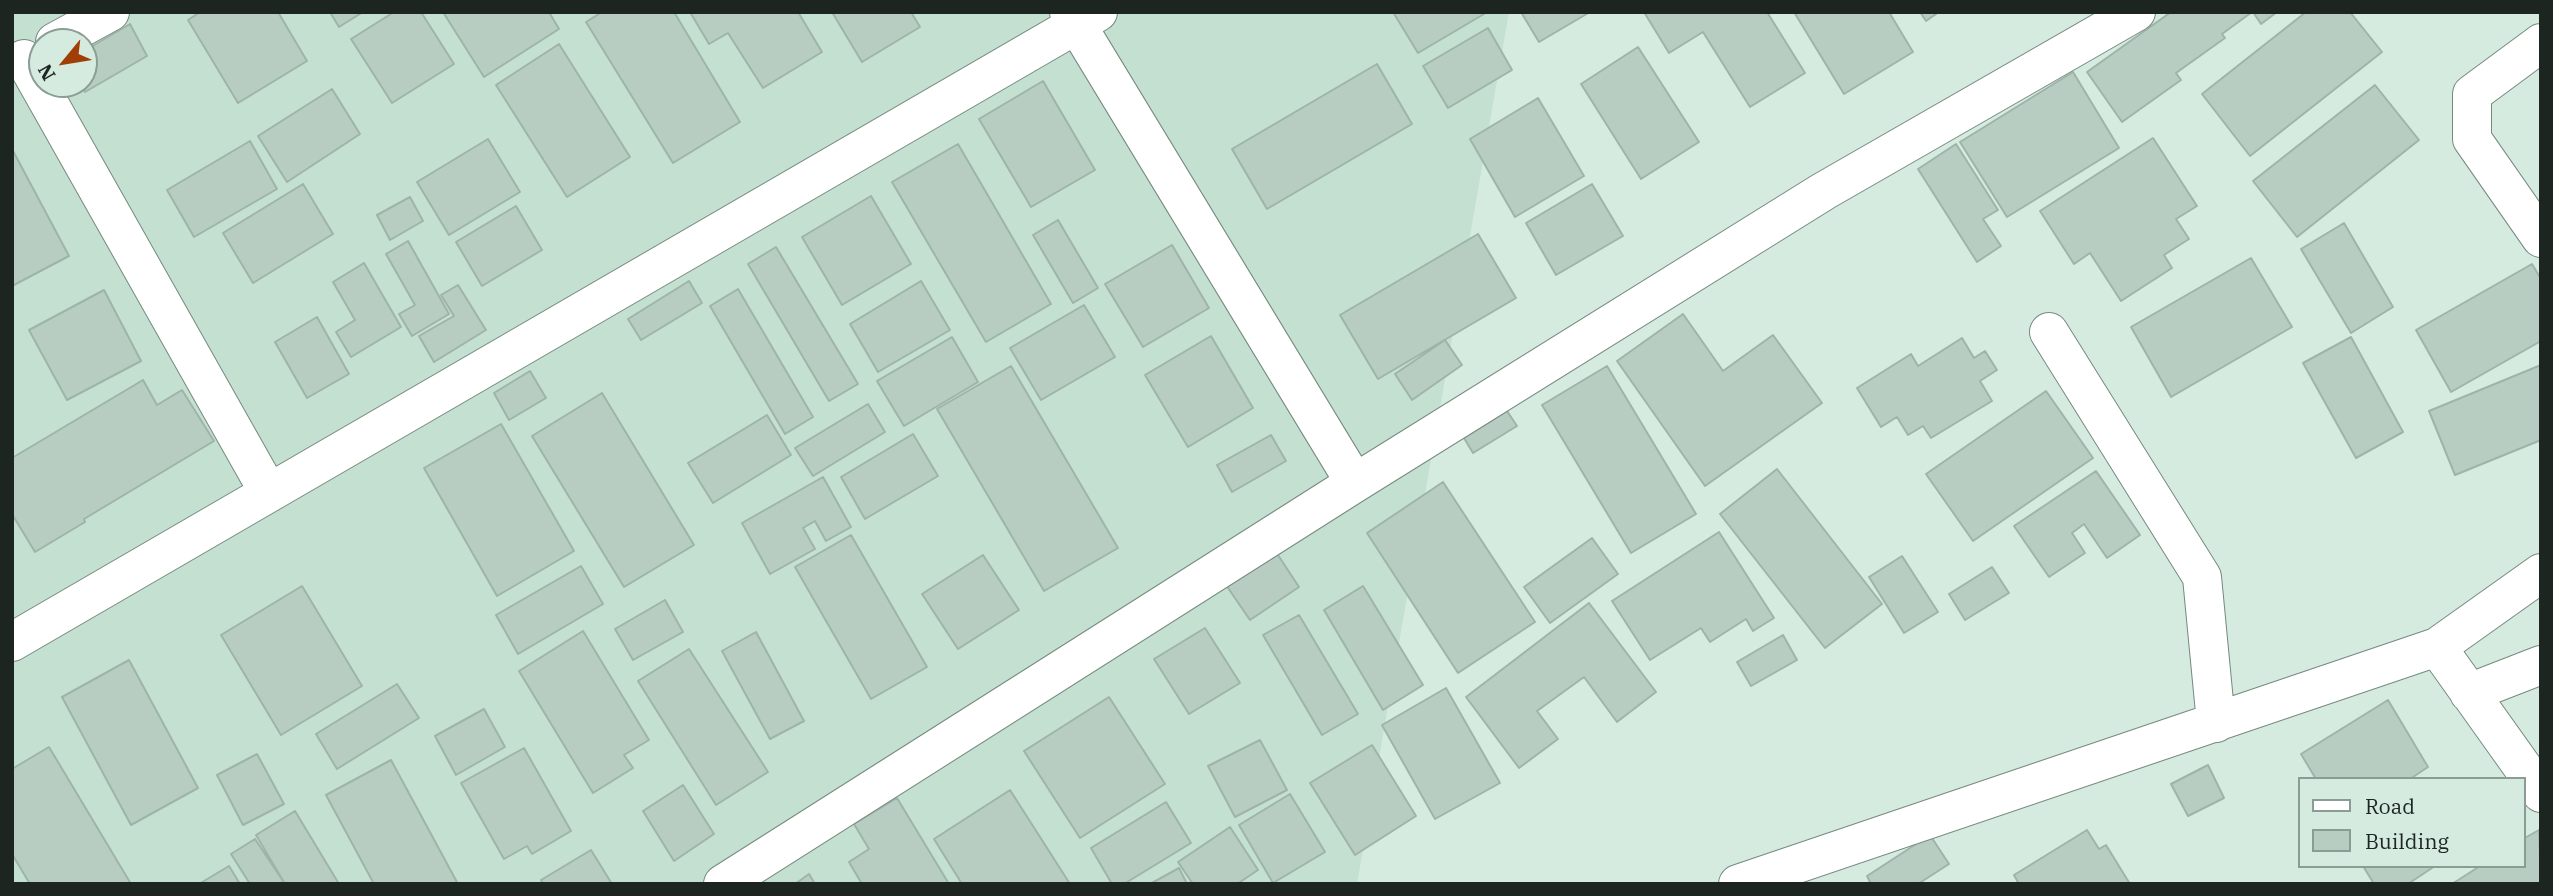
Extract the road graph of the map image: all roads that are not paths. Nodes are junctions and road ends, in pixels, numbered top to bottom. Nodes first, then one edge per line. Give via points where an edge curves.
1 (110, 12) edge
2 (2136, 12) edge
3 (1082, 17) edge
4 (81, 28) edge
5 (2541, 43) edge
6 (58, 98) edge
7 (2541, 239) edge
8 (2049, 332) dead end
9 (1355, 482) junction
10 (269, 493) junction
11 (2541, 573) edge
12 (12, 642) edge
13 (2437, 647) junction
14 (2541, 665) edge
15 (2469, 693) junction
16 (2216, 723) junction
17 (2541, 793) edge
18 (723, 884) edge
19 (1738, 884) edge

1 - 4 street
2 - 9 street via 1824,191
3 - 9 street
3 - 10 street
5 - 7 street via 2472,94 2472,139
6 - 10 street
8 - 16 street via 2202,577
9 - 18 street
10 - 12 street
11 - 13 street
13 - 15 street
13 - 16 street
14 - 15 street
15 - 17 street
16 - 19 street

